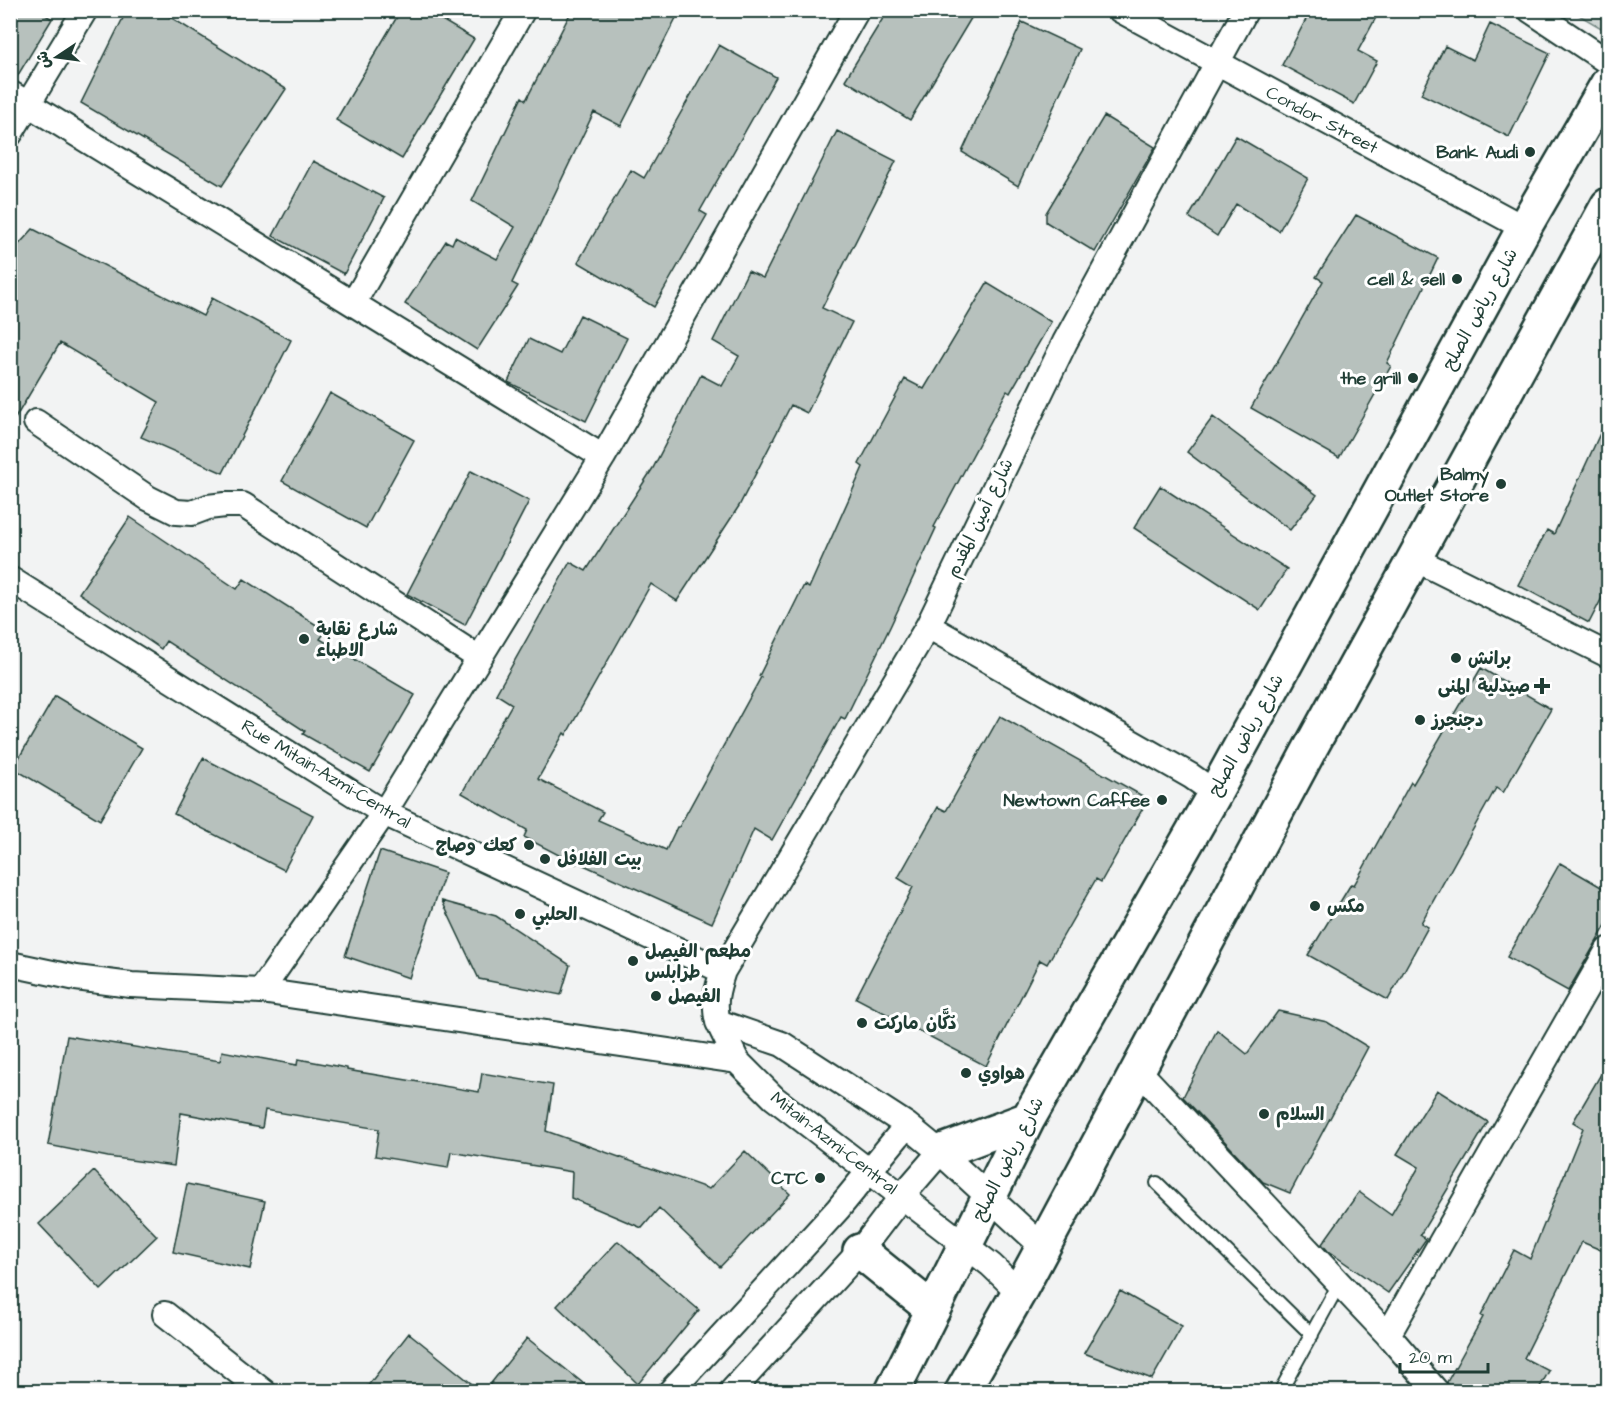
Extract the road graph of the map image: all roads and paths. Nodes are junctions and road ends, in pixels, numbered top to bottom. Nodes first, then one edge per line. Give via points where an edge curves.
1 (85, 10) edge
2 (523, 10) edge
3 (857, 10) edge
4 (1120, 10) edge
5 (1246, 10) edge
6 (1530, 10) edge
7 (1608, 62) edge
8 (1216, 63) junction
9 (1608, 82) edge
10 (20, 99) edge
11 (10, 134) edge
12 (1608, 205) edge
13 (1524, 228) junction
14 (354, 302) junction
15 (36, 422) dead end
16 (603, 457) junction
17 (1415, 559) junction
18 (10, 579) edge
19 (928, 626) junction
20 (1608, 655) edge
21 (479, 658) junction
22 (1215, 793) junction
23 (384, 813) junction
24 (1608, 950) edge
25 (10, 964) edge
26 (723, 971) junction
27 (261, 992) junction
28 (718, 1022) junction
29 (737, 1061) junction
30 (1137, 1069) junction
31 (1028, 1119) junction
32 (907, 1125) junction
33 (940, 1152) junction
34 (868, 1172) junction
35 (1157, 1183) dead end
36 (988, 1195) junction
37 (902, 1196) junction
38 (965, 1244) junction
39 (1043, 1247) junction
40 (860, 1251) junction
41 (1339, 1284) junction
42 (1019, 1292) junction
43 (933, 1310) junction
44 (165, 1314) dead end
45 (1312, 1335) junction
46 (1388, 1335) junction
47 (264, 1392) edge
48 (670, 1392) edge
49 (730, 1392) edge
50 (892, 1392) edge
51 (962, 1392) edge
52 (1280, 1392) edge
53 (1437, 1392) edge

1 - 10 street
2 - 14 street
3 - 16 street
4 - 8 street, Condor Street
5 - 8 street, شارع أمين المقدم
6 - 7 street
8 - 13 street, Condor Street
8 - 19 street, شارع أمين المقدم via 1065,342
9 - 13 street, شارع رياض الصلح
10 - 11 street
10 - 14 street
12 - 17 street
13 - 22 street, شارع رياض الصلح
14 - 16 street
15 - 21 street via 148,498 176,512 243,505
16 - 21 street
17 - 20 street
17 - 30 street
18 - 23 street, Rue Mitain-Azmi-Central
19 - 22 street
19 - 26 street, شارع أمين المقدم
21 - 23 street
22 - 31 street, شارع رياض الصلح
23 - 26 street, Rue Mitain-Azmi-Central
23 - 27 street
24 - 46 street
25 - 27 street via 131,985
26 - 28 street, شارع أمين المقدم via 714,1009
27 - 29 street
28 - 29 street, Mitain-Azmi-Central
28 - 32 street via 782,1044
29 - 34 street, Mitain-Azmi-Central via 774,1098
30 - 39 street
30 - 41 street
31 - 33 street
31 - 36 street, شارع رياض الصلح
32 - 33 street
32 - 34 street
33 - 36 street
33 - 37 street
34 - 37 street, Mitain-Azmi-Central
34 - 48 street
35 - 45 lane
36 - 38 street, شارع رياض الصلح
36 - 39 street
37 - 38 street, Mitain-Azmi-Central
37 - 40 street
38 - 42 street, Mitain-Azmi-Central
38 - 43 street, شارع رياض الصلح
39 - 42 street
40 - 43 street
40 - 49 street
41 - 45 lane
41 - 46 street
42 - 51 street
43 - 50 street, شارع رياض الصلح
44 - 47 street
45 - 52 lane
46 - 53 street

